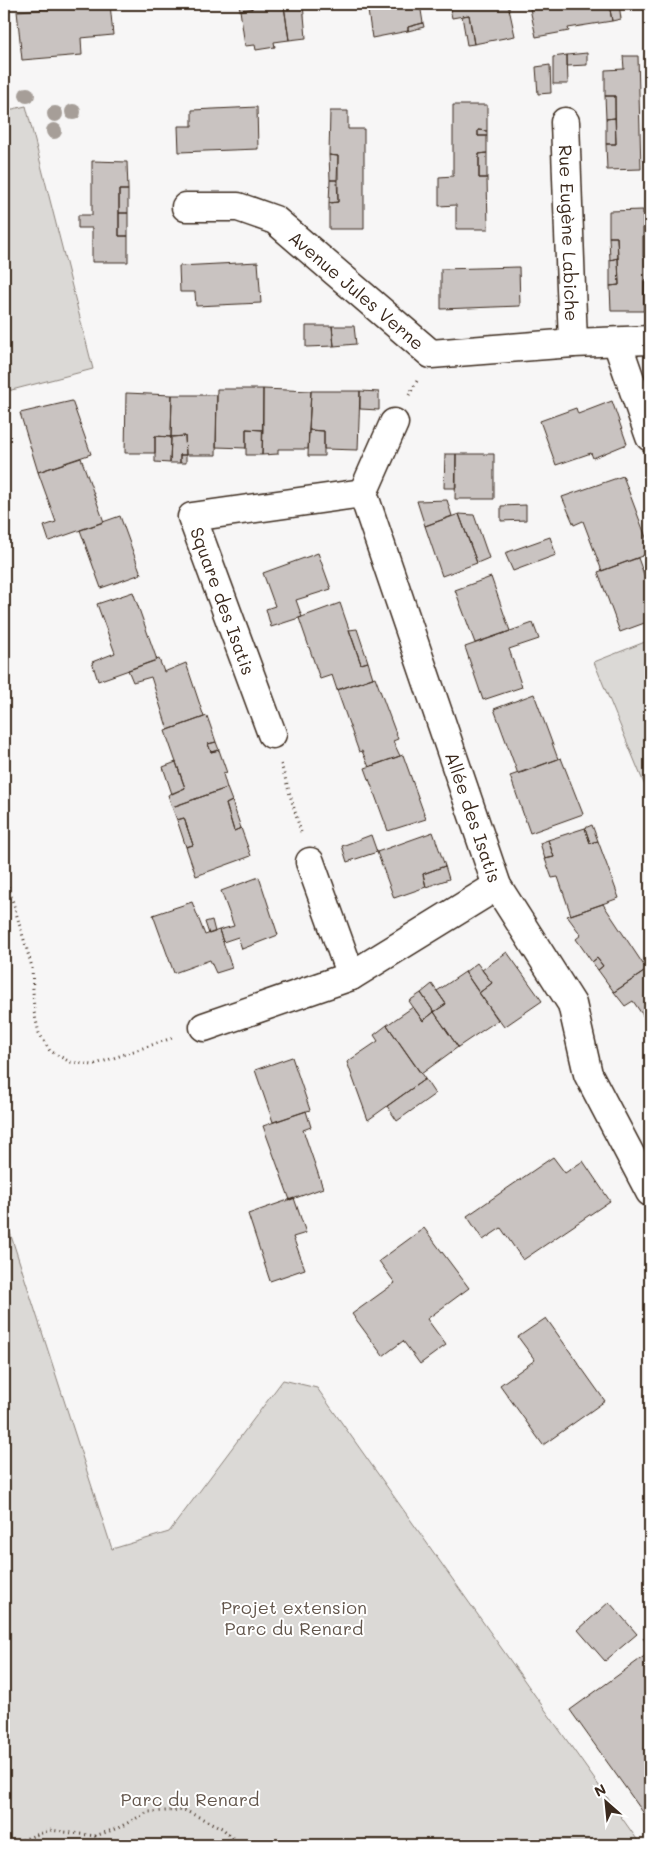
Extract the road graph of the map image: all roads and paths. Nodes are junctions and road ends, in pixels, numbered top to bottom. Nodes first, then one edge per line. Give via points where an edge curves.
1 (565, 122) dead end
2 (186, 207) dead end
3 (650, 340) edge
4 (617, 342) junction
5 (573, 343) junction
6 (432, 354) junction
7 (394, 423) joint
8 (650, 437) edge
9 (363, 493) junction
10 (272, 734) joint
11 (310, 862) joint
12 (4, 872) edge
13 (497, 886) junction
14 (351, 976) junction
15 (204, 1027) joint
16 (650, 1192) edge
17 (95, 1836) junction
18 (8, 1845) edge
19 (104, 1845) edge
20 (240, 1845) edge

1 - 5 street, Rue Eugène Labiche
2 - 6 street, Avenue Jules Verne via 238,207 275,220
3 - 4 street, Avenue Jules Verne
4 - 5 street, Avenue Jules Verne
4 - 8 street
5 - 6 street, Avenue Jules Verne
6 - 7 path
7 - 9 street
9 - 10 street, Square des Isatis via 192,517
9 - 13 street, Allée des Isatis
10 - 11 path
11 - 14 street
12 - 15 path via 32,967 34,1012 39,1033 50,1051 70,1062 93,1065
13 - 14 street
13 - 16 street, Allée des Isatis via 572,1004 588,1074
14 - 15 street
17 - 18 path via 50,1830
17 - 19 path
17 - 20 path via 148,1812 184,1810 222,1828

